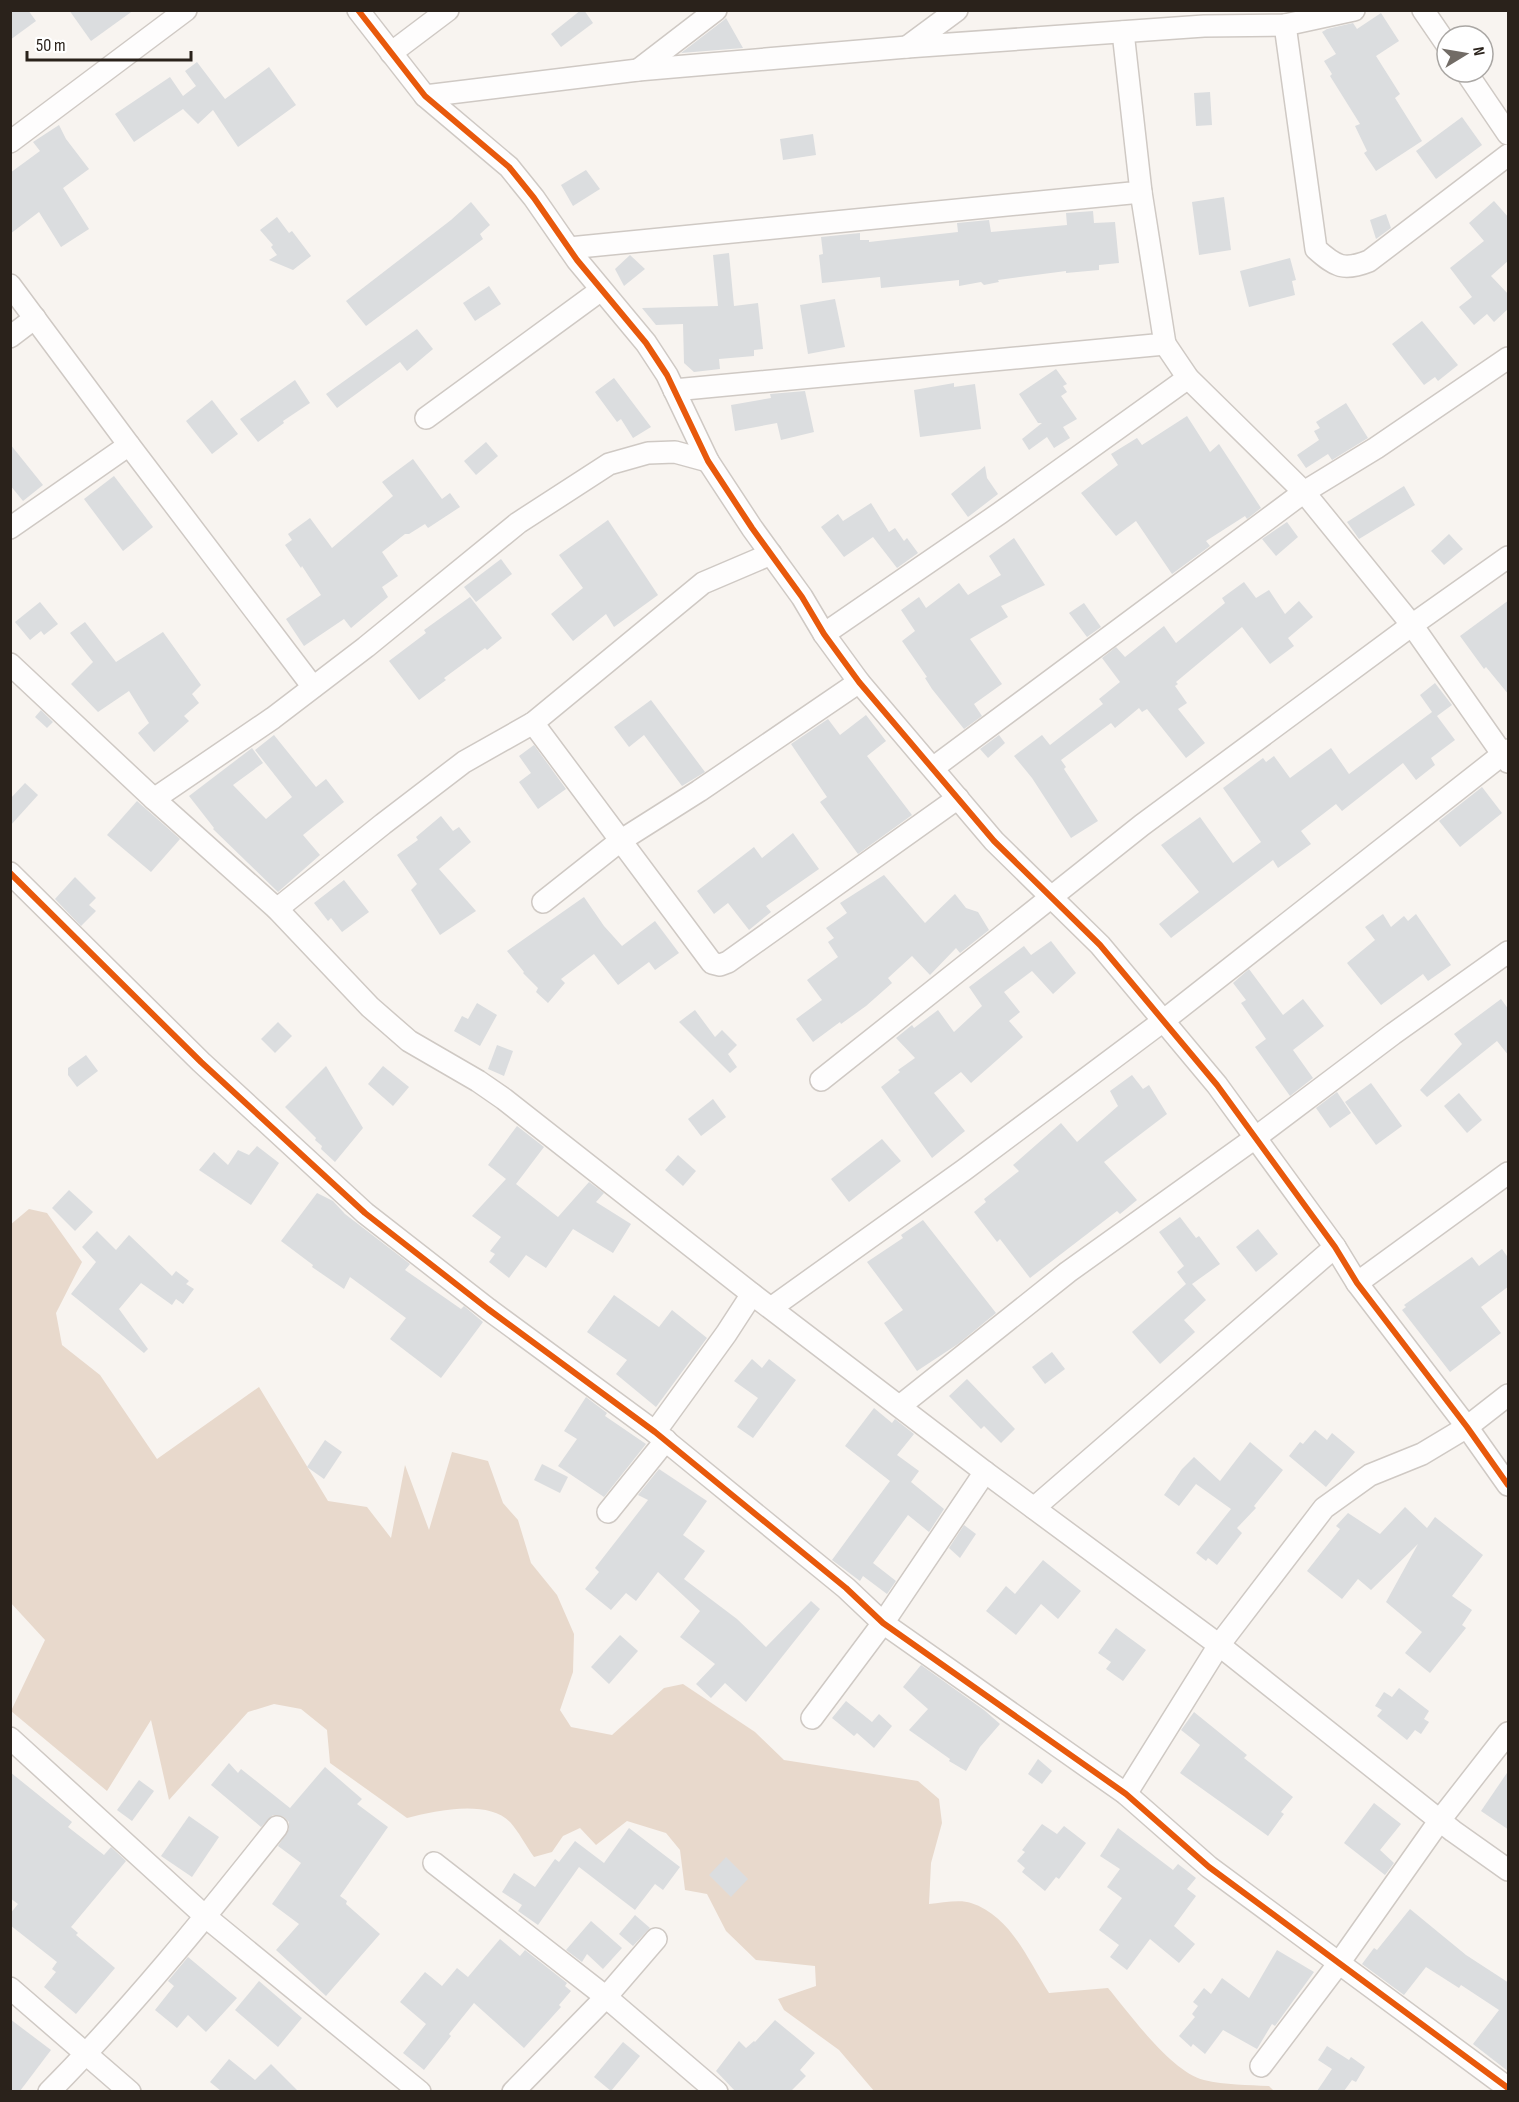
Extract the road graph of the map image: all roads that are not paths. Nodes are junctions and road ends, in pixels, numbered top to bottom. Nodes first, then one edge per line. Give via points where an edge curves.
1 (186, 10) edge
2 (358, 10) edge
3 (448, 10) edge
4 (716, 10) edge
5 (957, 10) edge
6 (1226, 10) edge
7 (1354, 10) edge
8 (1423, 10) edge
9 (1286, 25) junction
10 (1204, 26) junction
11 (1435, 28) edge
12 (1123, 32) junction
13 (907, 47) junction
14 (392, 53) junction
15 (638, 70) junction
16 (1474, 84) edge
17 (425, 96) junction
18 (1509, 134) edge
19 (10, 142) edge
20 (1509, 155) edge
21 (1141, 192) junction
22 (568, 248) junction
23 (10, 285) edge
24 (601, 290) junction
25 (35, 318) junction
26 (10, 337) edge
27 (1165, 344) junction
28 (1509, 358) edge
29 (1188, 378) junction
30 (674, 390) junction
31 (426, 418) dead end
32 (129, 445) junction
33 (708, 461) junction
34 (1304, 492) junction
35 (10, 528) edge
36 (771, 554) junction
37 (1509, 557) edge
38 (1412, 625) junction
39 (824, 634) junction
40 (10, 664) edge
41 (859, 682) junction
42 (313, 687) junction
43 (533, 723) junction
44 (1506, 755) edge
45 (933, 768) junction
46 (958, 798) junction
47 (154, 799) junction
48 (620, 841) junction
49 (10, 873) edge
50 (1052, 897) junction
51 (543, 902) dead end
52 (277, 909) junction
53 (1509, 952) edge
54 (1163, 1021) junction
55 (821, 1080) dead end
56 (1255, 1138) junction
57 (1509, 1173) edge
58 (1335, 1247) junction
59 (1358, 1283) junction
60 (752, 1294) junction
61 (771, 1308) junction
62 (1509, 1395) edge
63 (900, 1407) junction
64 (1467, 1427) junction
65 (660, 1436) junction
66 (985, 1472) junction
67 (1509, 1485) edge
68 (1034, 1508) junction
69 (608, 1512) dead end
70 (883, 1623) junction
71 (1219, 1645) junction
72 (812, 1718) dead end
73 (1509, 1733) edge
74 (10, 1738) edge
75 (1126, 1794) junction
76 (1440, 1820) junction
77 (277, 1827) dead end
78 (434, 1863) dead end
79 (1509, 1870) edge
80 (206, 1917) junction
81 (656, 1939) dead end
82 (1339, 1963) junction
83 (10, 1988) edge
84 (606, 1997) junction
85 (86, 2054) junction
86 (1260, 2066) dead end
87 (1509, 2088) edge
88 (49, 2091) edge
89 (130, 2091) edge
90 (420, 2091) edge
91 (513, 2091) edge
92 (717, 2091) edge

1 - 19 street
2 - 14 street
3 - 14 street
4 - 15 street
5 - 13 street
6 - 10 street
7 - 9 street
8 - 11 street
9 - 10 street
9 - 20 street via 1316,249 1334,264 1353,268 1369,261
10 - 12 street
12 - 13 street
12 - 21 street
13 - 15 street
14 - 17 street
15 - 17 street
16 - 18 street
17 - 22 street via 509,167
21 - 22 street
21 - 27 street
22 - 24 street
23 - 25 street
24 - 30 street via 646,343
24 - 31 street
25 - 26 street
25 - 32 street
27 - 29 street
27 - 30 street
28 - 34 street
29 - 34 street
29 - 39 street
30 - 33 street
32 - 35 street
32 - 42 street
33 - 36 street
33 - 42 street via 675,452 648,453 609,464 518,523
34 - 38 street
34 - 45 street
36 - 39 street
36 - 43 street via 703,583
37 - 38 street
38 - 44 street
38 - 50 street via 1142,825
39 - 41 street
40 - 47 street
41 - 45 street
41 - 48 street
42 - 47 street
43 - 48 street
43 - 52 street via 464,762
44 - 54 street
45 - 46 street
46 - 48 street via 720,965 712,963
46 - 50 street via 994,841
47 - 52 street
48 - 51 street
49 - 65 street via 201,1062 365,1213
50 - 54 street via 1100,945
50 - 55 street
52 - 60 street via 370,1007 409,1041 504,1099
53 - 56 street
54 - 56 street
54 - 61 street
56 - 58 street
56 - 63 street via 1068,1272
57 - 59 street
58 - 59 street
58 - 68 street
59 - 64 street
60 - 61 street
60 - 65 street
61 - 63 street
62 - 64 street
63 - 66 street
64 - 67 street
64 - 71 street via 1422,1454 1370,1475 1324,1508
65 - 69 street
65 - 70 street via 846,1588
66 - 68 street
66 - 70 street
68 - 71 street
70 - 72 street
70 - 75 street
71 - 75 street
71 - 76 street
73 - 76 street
74 - 80 street
75 - 82 street via 1209,1867
76 - 79 street
76 - 82 street
77 - 80 street
78 - 84 street
80 - 85 street
80 - 90 street
81 - 84 street
82 - 86 street
82 - 87 street
83 - 85 street
84 - 91 street
84 - 92 street
85 - 88 street
85 - 89 street

